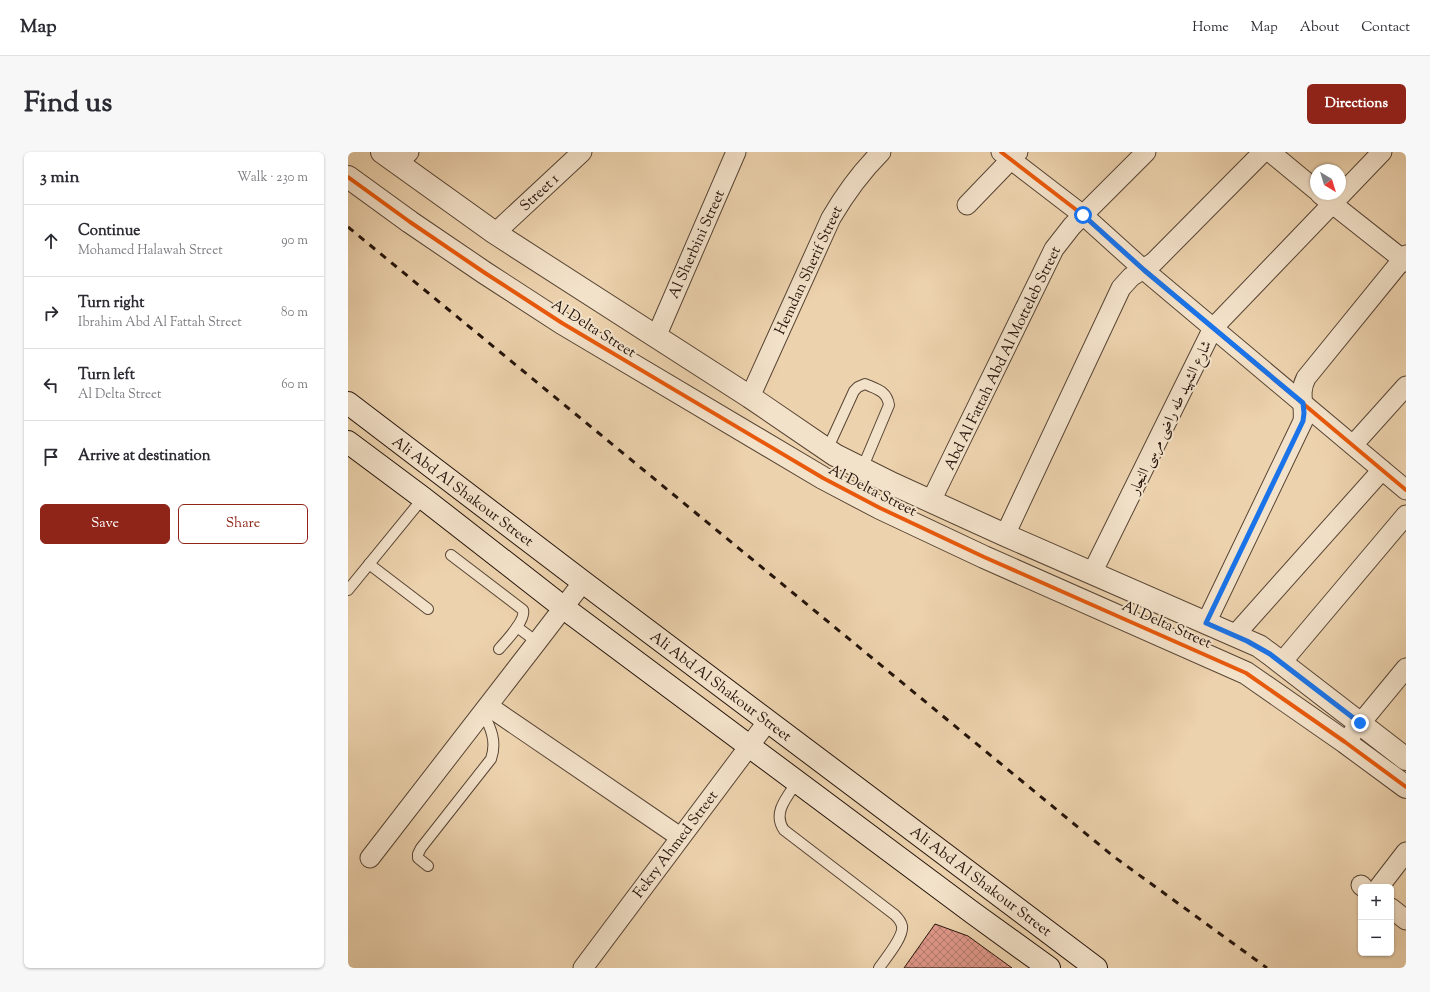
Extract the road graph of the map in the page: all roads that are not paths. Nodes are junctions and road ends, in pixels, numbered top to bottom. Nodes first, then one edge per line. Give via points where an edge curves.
1 (582, 152) edge
2 (736, 152) edge
3 (881, 152) edge
4 (1146, 152) edge
5 (1263, 152) edge
6 (1270, 152) edge
7 (1382, 152) edge
8 (1010, 155) edge
9 (396, 156) edge
10 (348, 177) edge
11 (1346, 182) edge
12 (1310, 185) edge
13 (1325, 200) edge
14 (1327, 200) edge
15 (967, 205) dead end
16 (1083, 215) junction
17 (495, 233) junction
18 (1405, 259) edge
19 (1144, 270) junction
20 (1214, 328) junction
21 (656, 337) junction
22 (1406, 386) edge
23 (348, 403) edge
24 (758, 403) junction
25 (1303, 403) junction
26 (752, 435) junction
27 (348, 442) edge
28 (1353, 445) junction
29 (831, 452) junction
30 (862, 469) junction
31 (1382, 470) junction
32 (823, 478) junction
33 (1406, 490) edge
34 (851, 494) junction
35 (423, 498) junction
36 (931, 501) junction
37 (1406, 515) edge
38 (1005, 535) junction
39 (451, 555) dead end
40 (369, 564) junction
41 (1092, 573) junction
42 (583, 582) junction
43 (348, 590) edge
44 (564, 608) junction
45 (428, 609) dead end
46 (1206, 623) junction
47 (517, 627) junction
48 (1234, 636) junction
49 (537, 642) junction
50 (499, 649) dead end
51 (1282, 662) junction
52 (1406, 668) edge
53 (485, 709) junction
54 (768, 721) junction
55 (1360, 723) junction
56 (1345, 742) junction
57 (749, 746) junction
58 (1406, 759) edge
59 (797, 782) junction
60 (1406, 787) edge
61 (680, 837) junction
62 (1406, 852) edge
63 (370, 858) dead end
64 (428, 866) dead end
65 (1381, 884) edge
66 (1394, 910) edge
67 (1406, 920) edge
68 (582, 968) edge
69 (879, 968) edge
70 (1049, 968) edge
71 (1096, 968) edge

1 - 17 street, Street 1
2 - 21 street, Al Sherbini Street
3 - 24 street, Hemdan Sherif Street via 842,198 831,218
4 - 16 street, Abd Al Fattah Abd Al Motteleb Street
5 - 19 street
6 - 12 street
7 - 11 street, شارع الشهيد طه راضى مرسى النجار
8 - 15 street
8 - 16 street
9 - 17 street, Al Delta Street
10 - 26 street, Al Delta Street via 485,273 639,370
13 - 20 street, شارع الشهيد طه راضى مرسى النجار
14 - 18 street
16 - 19 street
16 - 36 street, Abd Al Fattah Abd Al Motteleb Street via 1054,249
17 - 21 street, Al Delta Street
18 - 25 street via 1306,378 1302,391
19 - 20 street
19 - 38 street via 1131,277 1121,288
20 - 25 street
20 - 41 street, شارع الشهيد طه راضى مرسى النجار
21 - 24 street, Al Delta Street
22 - 28 street
23 - 42 street, Ali Abd Al Shakour Street
24 - 26 street
24 - 29 street, Al Delta Street
25 - 28 street
25 - 46 street via 1303,421
26 - 32 street, Al Delta Street
27 - 35 street, Ali Abd Al Shakour Street
28 - 31 street
29 - 30 street, Al Delta Street
29 - 30 lane via 854,391 865,384 881,390 886,395 888,405
29 - 32 street
30 - 34 street
30 - 36 street, Al Delta Street
31 - 33 street
31 - 48 street
32 - 34 street, Al Delta Street
34 - 56 street, Al Delta Street via 984,558 1232,666 1257,680
35 - 40 lane
35 - 44 street, Ali Abd Al Shakour Street
36 - 38 street, Al Delta Street
37 - 51 street
38 - 41 street, Al Delta Street
39 - 47 lane via 521,607 524,617
40 - 43 lane
40 - 45 lane
41 - 46 street, Al Delta Street
42 - 44 street
42 - 54 street, Ali Abd Al Shakour Street
44 - 49 street
44 - 57 street, Ali Abd Al Shakour Street
46 - 48 street, Al Delta Street
47 - 49 lane
47 - 50 lane
48 - 51 street, Al Delta Street via 1259,646
49 - 53 street
51 - 55 street, Al Delta Street
52 - 55 street
53 - 61 street
53 - 63 street
53 - 64 lane via 494,751 491,759 421,848 418,858
54 - 57 street, Fekry Ahmed Street
54 - 71 street, Ali Abd Al Shakour Street
55 - 56 street
55 - 58 street, Al Delta Street
56 - 60 street, Al Delta Street
57 - 59 street, Ali Abd Al Shakour Street
57 - 61 street, Fekry Ahmed Street
59 - 69 lane via 780,810 779,824 900,919 900,937
59 - 70 street, Ali Abd Al Shakour Street
61 - 68 street, Fekry Ahmed Street
62 - 65 street
66 - 67 street

